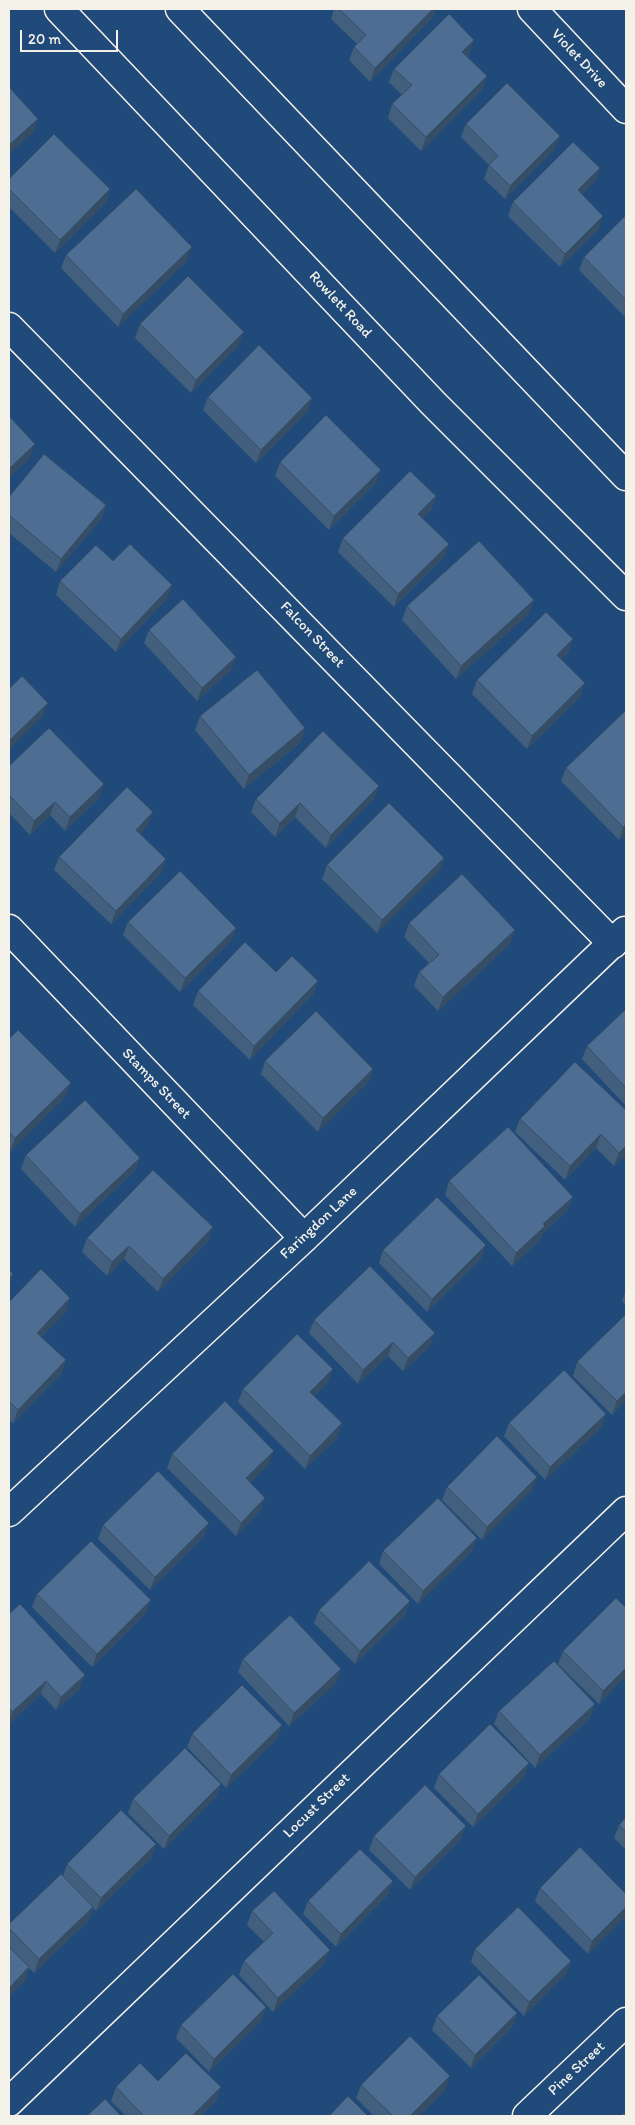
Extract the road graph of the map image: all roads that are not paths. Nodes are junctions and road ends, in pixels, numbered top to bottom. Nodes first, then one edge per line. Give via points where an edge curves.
1 (59, 9) edge
2 (180, 9) edge
3 (532, 9) edge
4 (626, 109) edge
5 (9, 327) edge
6 (626, 476) edge
7 (626, 596) edge
8 (9, 929) edge
9 (620, 937) edge
10 (304, 1238) junction
11 (626, 1511) edge
12 (9, 1512) edge
13 (626, 2022) edge
14 (9, 2102) edge
15 (527, 2116) edge

1 - 7 street, Rowlett Road via 433,404
2 - 6 street
3 - 4 street, Violet Drive
5 - 9 street, Falcon Street
8 - 10 street, Stamps Street
9 - 10 street, Faringdon Lane
10 - 12 street, Faringdon Lane
11 - 14 street, Locust Street
13 - 15 street, Pine Street

